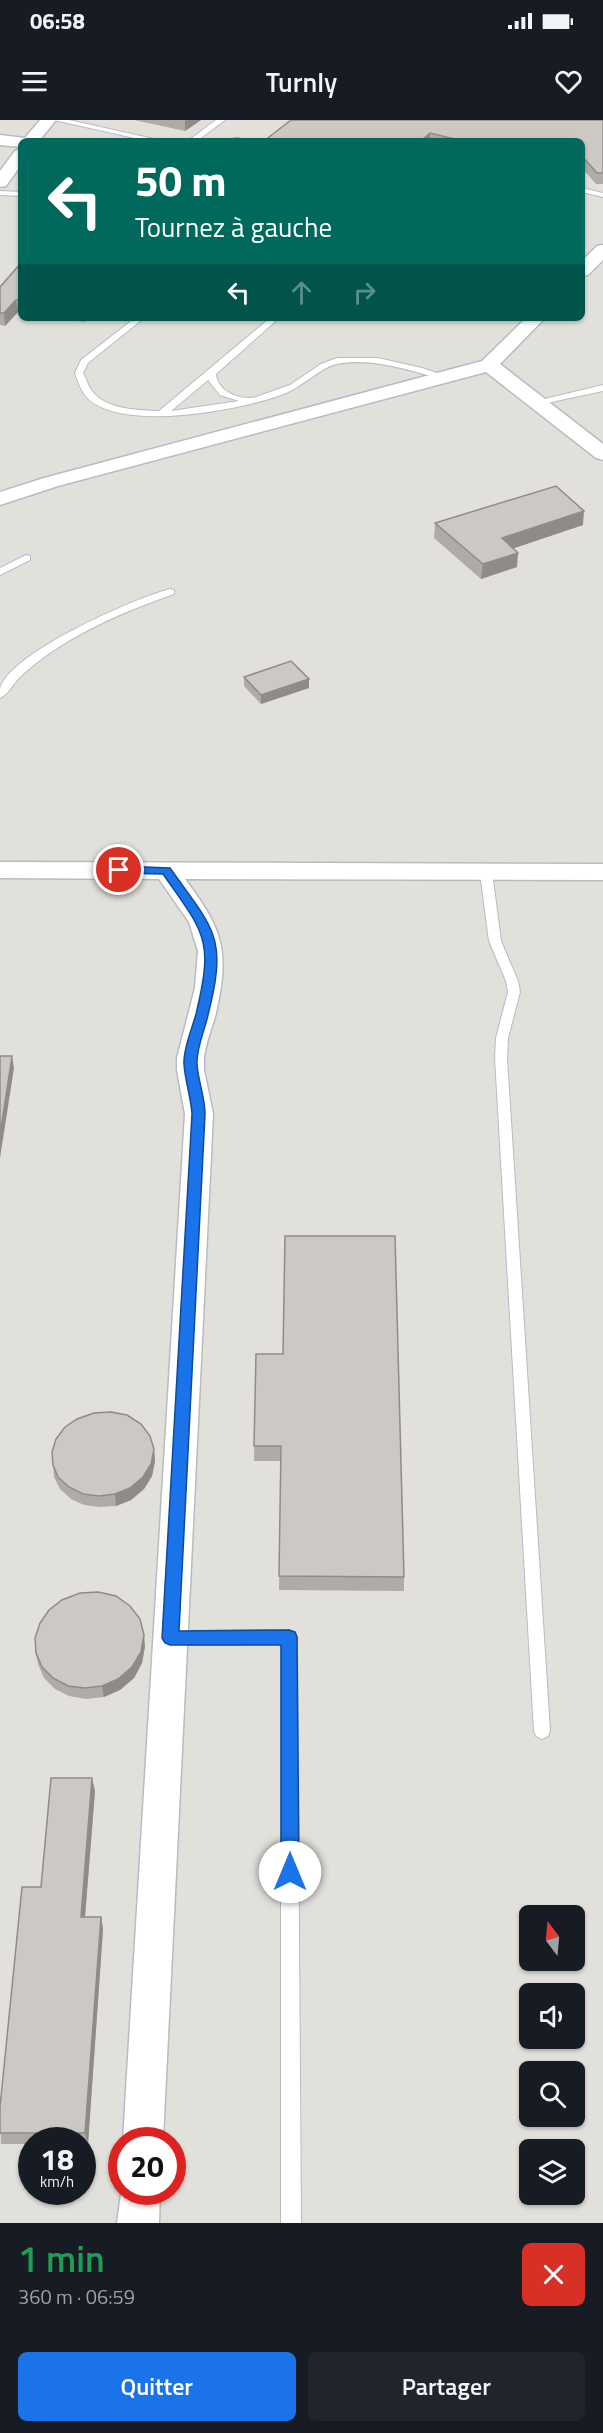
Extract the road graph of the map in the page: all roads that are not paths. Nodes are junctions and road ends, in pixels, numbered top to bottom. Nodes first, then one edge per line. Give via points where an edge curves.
1 (48, 120) edge
2 (58, 120) edge
3 (220, 120) edge
4 (33, 138) edge
5 (141, 138) edge
6 (196, 138) edge
7 (0, 140) edge
8 (18, 142) edge
9 (18, 158) edge
10 (0, 182) edge
11 (585, 191) edge
12 (0, 193) edge
13 (18, 194) edge
14 (603, 195) edge
15 (603, 250) edge
16 (585, 268) edge
17 (136, 321) edge
18 (271, 321) edge
19 (533, 321) edge
20 (489, 365) junction
21 (211, 373) junction
22 (445, 377) junction
23 (603, 388) edge
24 (258, 400) junction
25 (537, 402) junction
26 (161, 414) junction
27 (603, 454) edge
28 (0, 499) edge
29 (26, 558) dead end
30 (0, 572) edge
31 (170, 592) dead end
32 (0, 695) edge
33 (0, 870) edge
34 (166, 870) junction
35 (486, 872) junction
36 (603, 872) edge
37 (170, 1638) junction
38 (542, 1731) dead end
39 (144, 2127) edge
40 (139, 2205) edge
41 (138, 2223) edge
42 (291, 2223) edge

1 - 4 street
2 - 5 lane
3 - 6 lane
7 - 8 street
9 - 10 street
11 - 14 lane
12 - 13 lane
15 - 16 street
17 - 26 lane via 84,362 79,377 91,394 109,406
18 - 21 lane
19 - 20 street
20 - 22 street
20 - 25 street
21 - 24 lane via 213,384 222,393
21 - 26 lane
22 - 24 lane via 372,360 343,360 324,364 292,387
22 - 28 street
23 - 25 lane
24 - 26 lane
25 - 27 street
29 - 30 lane
31 - 32 lane via 123,608 60,643 23,668
33 - 34 street
34 - 35 street
34 - 37 street via 205,926 212,960 190,1063 199,1114
35 - 36 street
35 - 38 lane via 495,941 514,993 501,1058
37 - 39 street
37 - 42 lane via 289,1637
40 - 41 street

